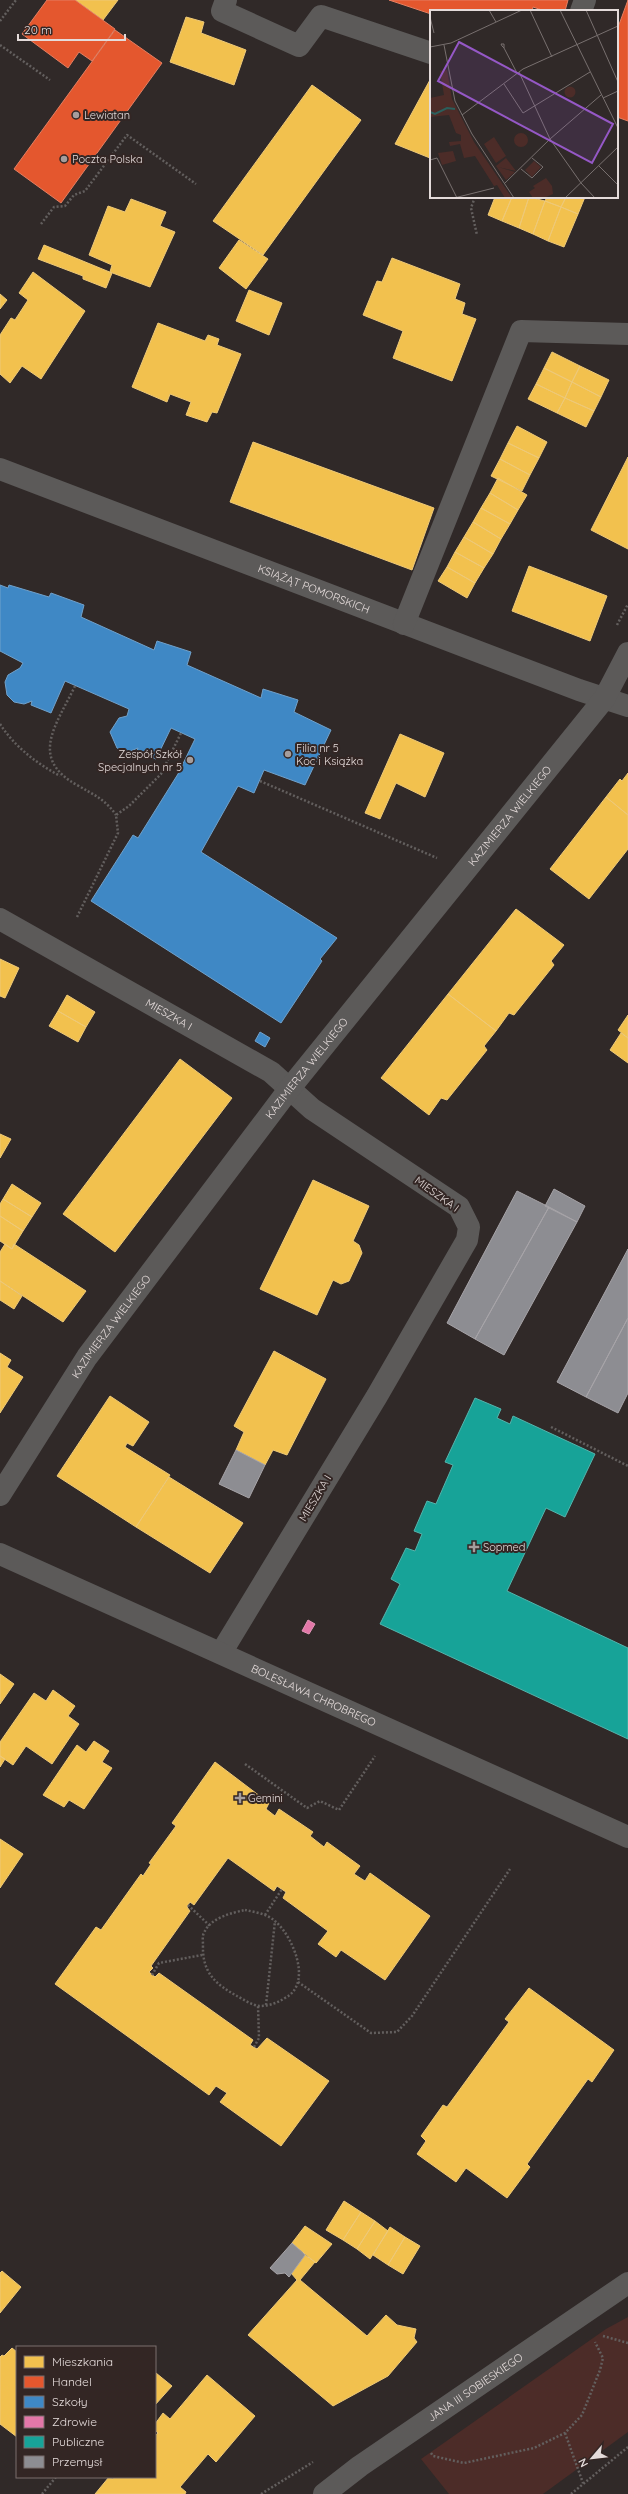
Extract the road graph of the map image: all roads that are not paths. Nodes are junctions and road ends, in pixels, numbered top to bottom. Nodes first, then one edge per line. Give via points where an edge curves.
1 (226, 0) edge
2 (585, 0) edge
3 (581, 10) edge
4 (430, 53) edge
5 (628, 334) edge
6 (0, 469) edge
7 (404, 624) junction
8 (628, 653) edge
9 (604, 699) junction
10 (628, 706) edge
11 (0, 919) edge
12 (290, 1088) junction
13 (0, 1495) edge
14 (0, 1554) edge
15 (221, 1653) junction
16 (628, 1836) edge
17 (628, 2283) edge
18 (324, 2494) edge

1 - 4 street via 222,11 299,46 321,16
2 - 3 street
5 - 7 street via 521,331
6 - 7 street, KSIĄŻĄT POMORSKICH
7 - 9 street, KSIĄŻĄT POMORSKICH
8 - 9 street, KAZIMIERZA WIELKIEGO
9 - 10 street, KSIĄŻĄT POMORSKICH
9 - 12 street, KAZIMIERZA WIELKIEGO
11 - 12 street, MIESZKA I via 265,1068
12 - 13 street, KAZIMIERZA WIELKIEGO via 87,1357
12 - 15 street, MIESZKA I via 312,1109 460,1207 469,1227 468,1240
14 - 15 street, BOLESŁAWA CHROBREGO
15 - 16 street, BOLESŁAWA CHROBREGO
17 - 18 street, JANA III SOBIESKIEGO via 360,2466

